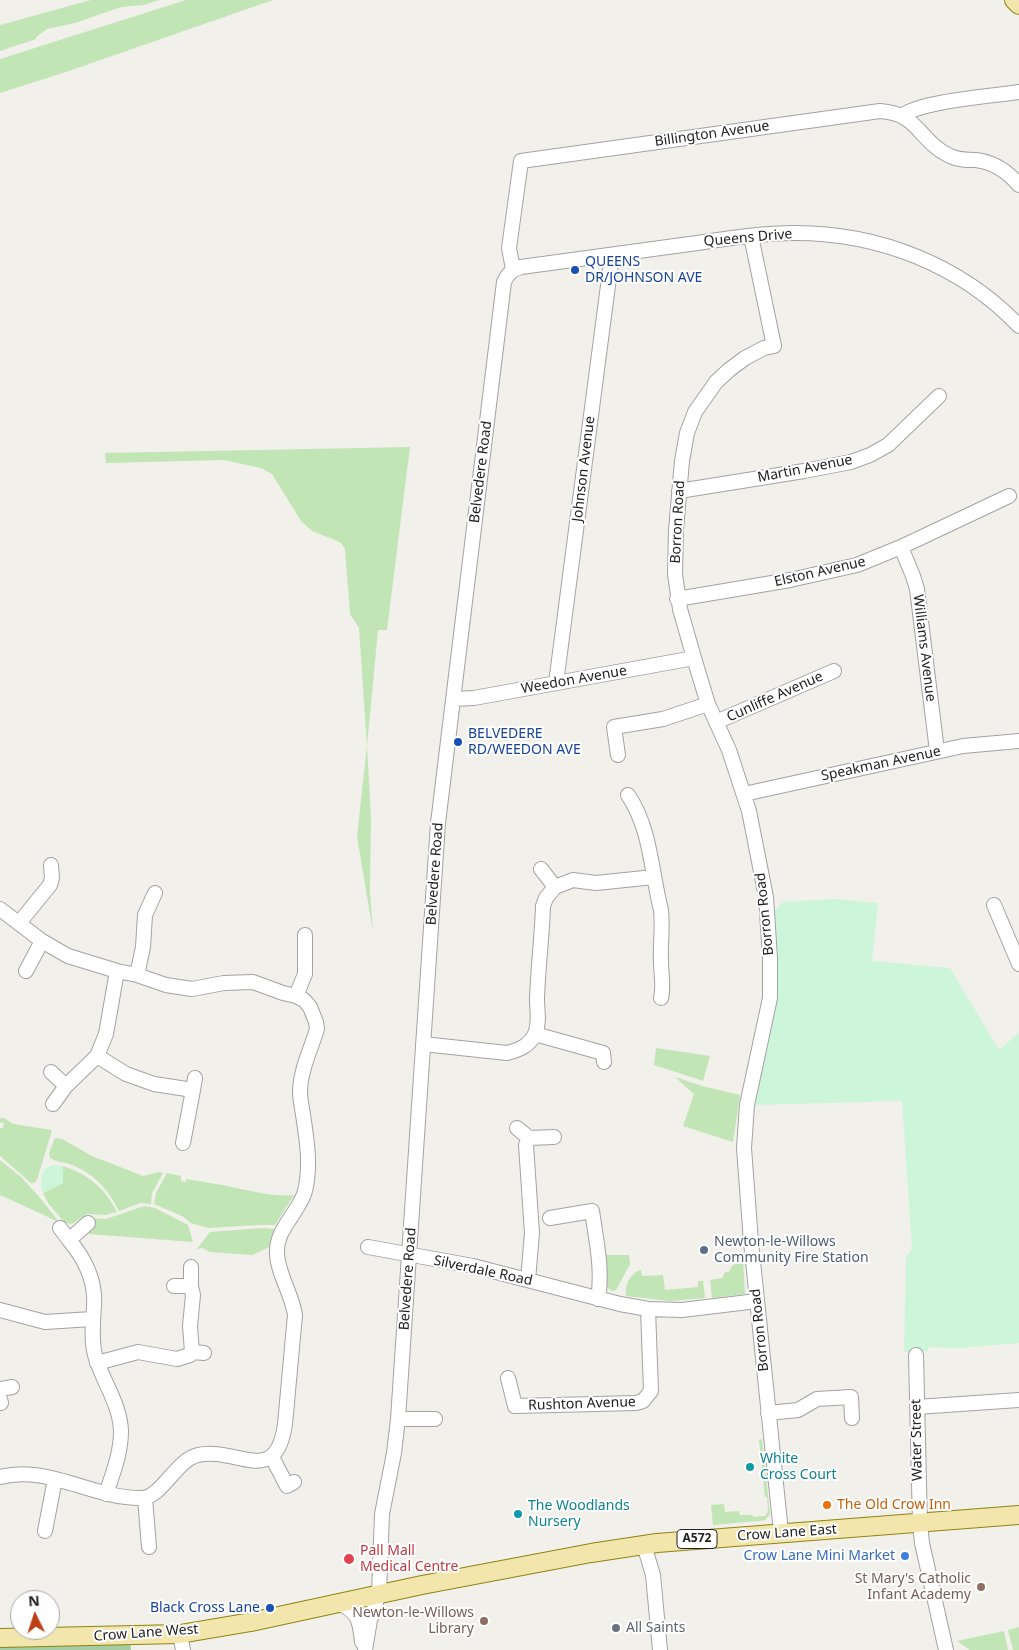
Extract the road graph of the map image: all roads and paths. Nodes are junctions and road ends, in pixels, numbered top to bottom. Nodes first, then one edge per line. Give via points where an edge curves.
1 (1014, 0) edge
2 (1019, 4) edge
3 (1019, 92) edge
4 (903, 115) junction
5 (1019, 185) edge
6 (751, 236) junction
7 (612, 255) junction
8 (513, 269) junction
9 (1019, 326) edge
10 (939, 396) dead end
11 (679, 491) junction
12 (1009, 496) dead end
13 (901, 547) junction
14 (678, 600) junction
15 (694, 658) junction
16 (834, 671) dead end
17 (556, 683) junction
18 (454, 699) junction
19 (708, 704) junction
20 (716, 722) junction
21 (1019, 741) edge
22 (936, 751) junction
23 (618, 755) dead end
24 (744, 794) junction
25 (628, 795) dead end
26 (51, 865) dead end
27 (541, 869) dead end
28 (654, 877) junction
29 (555, 887) junction
30 (156, 893) dead end
31 (994, 905) dead end
32 (0, 909) edge
33 (19, 923) junction
34 (305, 935) dead end
35 (42, 941) junction
36 (1019, 964) edge
37 (26, 971) dead end
38 (117, 971) junction
39 (137, 975) junction
40 (296, 996) junction
41 (662, 998) dead end
42 (534, 1034) junction
43 (423, 1044) junction
44 (604, 1054) dead end
45 (97, 1056) junction
46 (51, 1072) dead end
47 (66, 1086) junction
48 (53, 1104) dead end
49 (517, 1128) dead end
50 (554, 1137) dead end
51 (530, 1138) junction
52 (183, 1143) dead end
53 (550, 1218) dead end
54 (88, 1223) dead end
55 (60, 1228) dead end
56 (69, 1240) junction
57 (368, 1246) dead end
58 (410, 1255) junction
59 (191, 1267) dead end
60 (528, 1280) junction
61 (174, 1286) dead end
62 (191, 1286) junction
63 (598, 1298) junction
64 (757, 1301) junction
65 (648, 1309) junction
66 (0, 1310) edge
67 (92, 1319) junction
68 (916, 1355) dead end
69 (98, 1363) junction
70 (508, 1378) dead end
71 (0, 1399) edge
72 (1019, 1400) edge
73 (1, 1403) edge
74 (916, 1407) junction
75 (768, 1413) junction
76 (852, 1418) dead end
77 (398, 1419) junction
78 (435, 1419) dead end
79 (272, 1457) junction
80 (0, 1477) edge
81 (55, 1479) junction
82 (286, 1486) dead end
83 (106, 1494) junction
84 (145, 1498) junction
85 (1019, 1515) edge
86 (920, 1524) junction
87 (45, 1531) dead end
88 (781, 1532) junction
89 (644, 1545) junction
90 (149, 1547) dead end
91 (379, 1594) junction
92 (337, 1603) junction
93 (0, 1638) edge
94 (182, 1642) edge
95 (364, 1650) edge
96 (660, 1650) edge
97 (946, 1650) edge

1 - 2 main road
3 - 4 street, Billington Avenue via 948,102
4 - 5 street via 931,144 949,156 993,164
4 - 8 street, Billington Avenue via 880,111 521,161 508,248
6 - 7 street, Queens Drive
6 - 9 street, Queens Drive via 821,235 863,240 901,250 930,262 973,287
6 - 11 street, Borron Road via 774,346 745,358 716,382 704,397 688,433
7 - 8 street, Queens Drive
7 - 17 street, Johnson Avenue
8 - 18 street, Belvedere Road via 504,282
10 - 11 street, Martin Avenue via 888,445 851,462
11 - 14 street, Borron Road via 675,574
12 - 13 street, Elston Avenue
13 - 14 street, Elston Avenue via 857,565 829,572
13 - 22 street, Williams Avenue via 917,589
14 - 15 street, Borron Road
15 - 17 street, Weedon Avenue
15 - 19 street, Borron Road
16 - 20 street, Cunliffe Avenue
17 - 18 street, Weedon Avenue
18 - 43 street, Belvedere Road via 438,823
19 - 20 street, Borron Road
19 - 23 street via 670,717 608,729
20 - 24 street, Borron Road
21 - 22 street, Speakman Avenue
22 - 24 street, Speakman Avenue
24 - 64 street, Borron Road via 766,897 770,975 770,998 747,1105 744,1148
25 - 28 street via 644,823
26 - 33 street via 50,885
27 - 29 street
28 - 29 street via 596,883 573,880
28 - 41 street via 662,921
29 - 42 street via 543,906 538,1020
30 - 39 street via 145,915
31 - 36 street
32 - 33 street
33 - 35 street
34 - 40 street via 305,974
35 - 37 street
35 - 38 street via 68,956
38 - 39 street
38 - 45 street via 106,1034
39 - 40 street via 166,986 192,989 253,982
40 - 79 street via 310,1007 317,1030 301,1079 308,1146 305,1190 278,1242 278,1264 294,1315 284,1433
42 - 43 street via 525,1046 507,1053
42 - 44 street
43 - 58 street, Belvedere Road
45 - 47 street
45 - 52 street via 126,1074 154,1084 194,1084
46 - 47 street
47 - 48 street
49 - 51 street
50 - 51 street
51 - 60 street via 526,1145 532,1233
53 - 63 street via 592,1211 599,1264
54 - 56 street
55 - 56 street
56 - 67 street via 89,1270 94,1294
57 - 58 street, Silverdale Road
58 - 60 street, Silverdale Road
58 - 77 street, Belvedere Road
59 - 62 street
60 - 63 street, Silverdale Road
61 - 62 street
62 - 69 street via 190,1326 198,1352 177,1359 146,1352 131,1353
63 - 65 street, Silverdale Road
64 - 65 street, Silverdale Road via 682,1310
64 - 75 street, Borron Road
65 - 70 street, Rushton Avenue via 651,1391 643,1401 516,1413
66 - 67 street via 45,1322
67 - 69 street via 94,1353
68 - 74 street, Water Street
69 - 83 street via 116,1404 121,1428 119,1454
71 - 73 street
72 - 74 street
74 - 86 street, Water Street
75 - 76 street via 798,1410 817,1399 857,1397
75 - 88 street, Borron Road
77 - 78 street
77 - 91 street, Belvedere Road via 382,1514
79 - 82 street
79 - 84 street via 248,1460 214,1454 196,1455
80 - 81 street via 27,1473
81 - 83 street
81 - 87 street
83 - 84 street
84 - 90 street
85 - 86 main road, Crow Lane East / A572
86 - 88 main road, Crow Lane East / A572
86 - 97 street, Water Street
88 - 89 main road, Crow Lane East / A572
89 - 91 main road, Crow Lane East / A572
89 - 96 street via 653,1575
91 - 92 main road, Crow Lane West / A572
91 - 95 street, Belvedere Road
92 - 94 main road, Crow Lane West / A572
92 - 95 street via 352,1610 359,1622
93 - 94 main road, Crow Lane West / A572 via 137,1636

